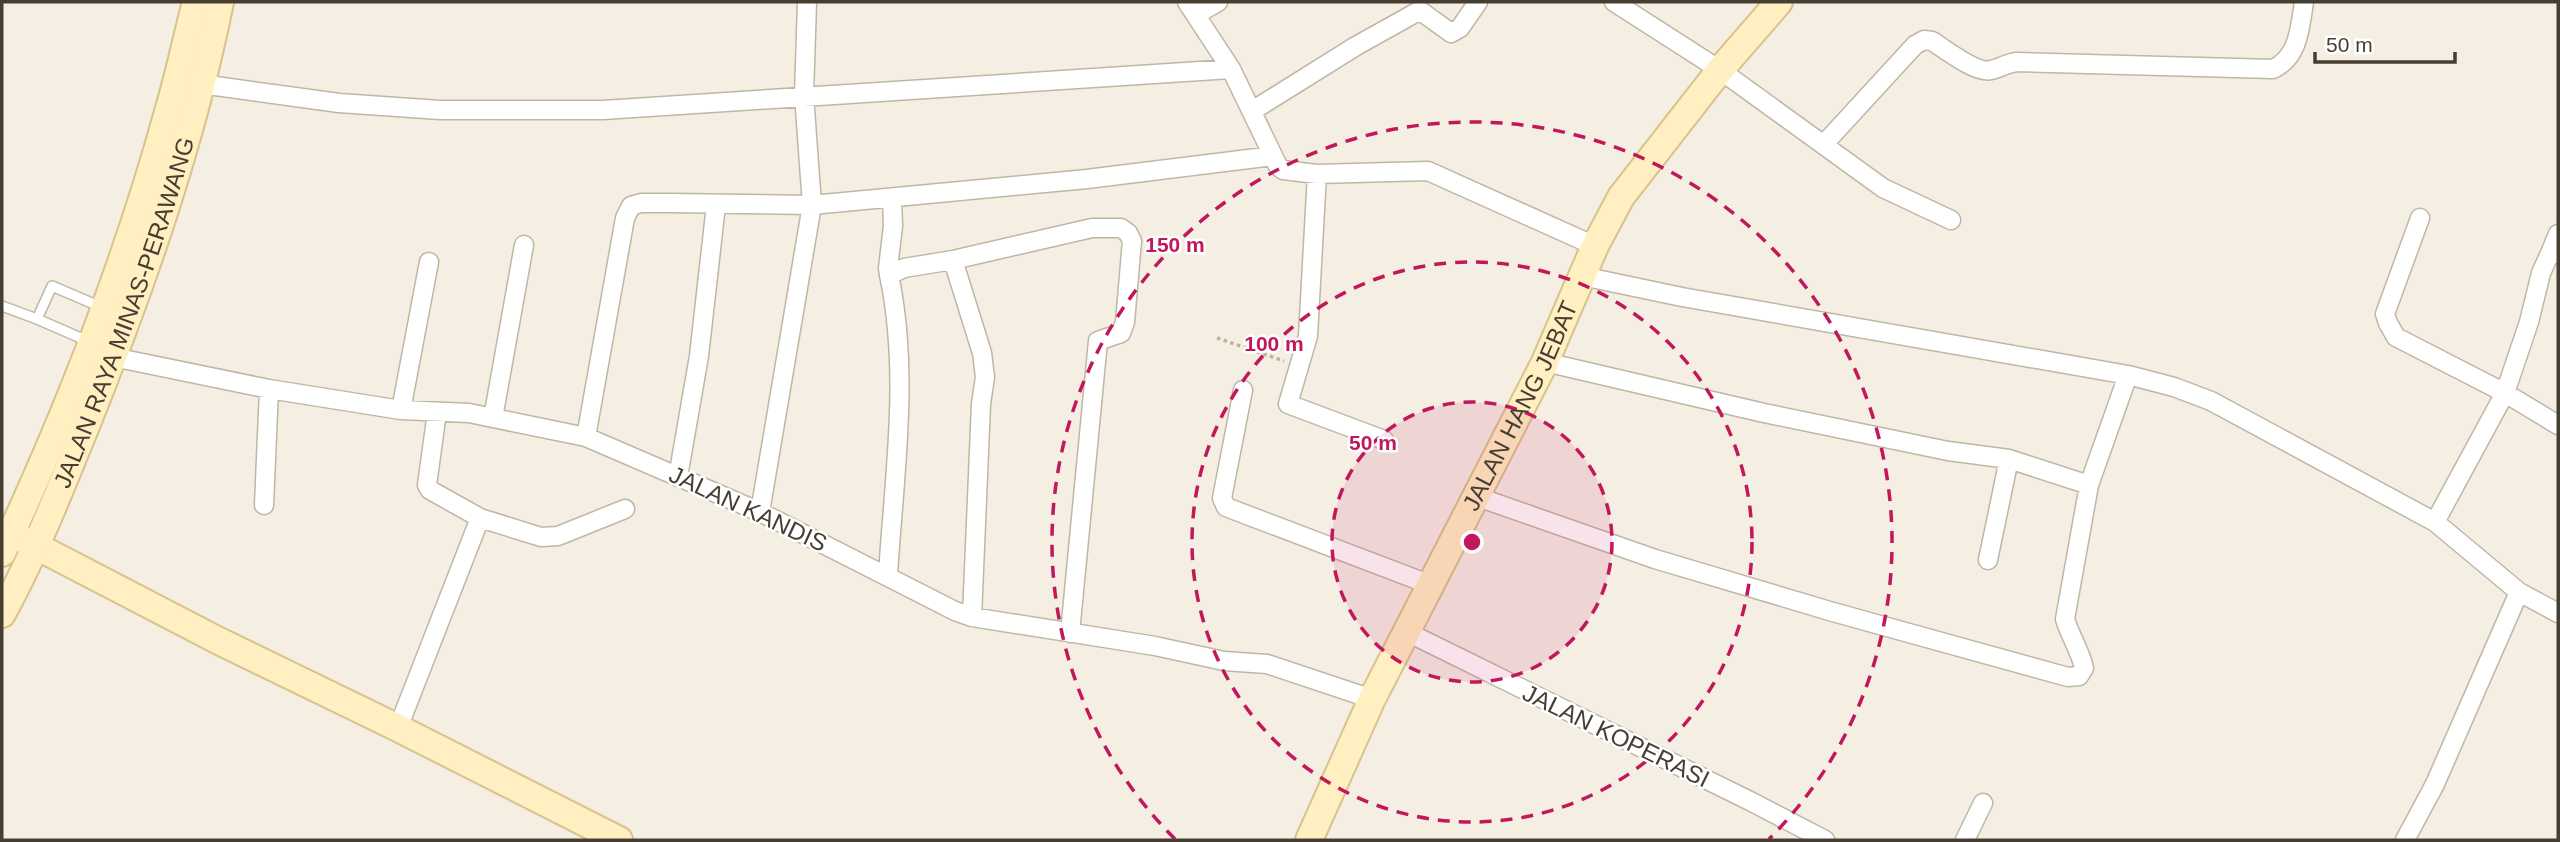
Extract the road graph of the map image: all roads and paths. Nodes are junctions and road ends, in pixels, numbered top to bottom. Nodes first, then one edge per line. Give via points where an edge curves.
1 (196, 2) edge
2 (220, 2) edge
3 (807, 2) edge
4 (1218, 2) edge
5 (1478, 2) edge
6 (1779, 2) edge
7 (2304, 2) edge
8 (1619, 3) edge
9 (1192, 8) edge
10 (1231, 69) junction
11 (1720, 70) junction
12 (201, 84) junction
13 (804, 95) junction
14 (1252, 111) junction
15 (1824, 144) junction
16 (1273, 156) junction
17 (1317, 174) junction
18 (892, 198) junction
19 (716, 205) junction
20 (812, 205) junction
21 (2420, 218) dead end
22 (1951, 220) dead end
23 (2558, 234) edge
24 (524, 245) dead end
25 (1595, 246) junction
26 (2555, 253) edge
27 (953, 260) junction
28 (429, 262) dead end
29 (889, 275) junction
30 (1582, 276) junction
31 (2, 306) edge
32 (103, 308) junction
33 (37, 319) junction
34 (1217, 338) dead end
35 (90, 342) junction
36 (113, 357) junction
37 (1545, 362) junction
38 (1299, 366) junction
39 (2128, 375) junction
40 (269, 388) junction
41 (1243, 390) dead end
42 (2505, 393) junction
43 (401, 410) junction
44 (437, 412) junction
45 (493, 418) junction
46 (2558, 425) edge
47 (586, 437) junction
48 (1384, 440) dead end
49 (2009, 458) junction
50 (678, 477) junction
51 (2089, 485) junction
52 (1475, 496) junction
53 (264, 505) dead end
54 (625, 509) dead end
55 (760, 512) junction
56 (480, 517) junction
57 (2435, 522) junction
58 (6, 543) edge
59 (37, 547) junction
60 (1988, 561) dead end
61 (888, 575) junction
62 (1431, 585) junction
63 (2519, 592) junction
64 (2558, 613) edge
65 (2, 614) edge
66 (972, 617) junction
67 (1407, 632) junction
68 (1070, 633) junction
69 (1372, 699) junction
70 (398, 728) junction
71 (1983, 803) dead end
72 (586, 833) edge
73 (619, 840) edge
74 (1309, 840) edge
75 (1825, 840) edge
76 (1965, 840) edge
77 (2405, 840) edge

1 - 32 street, JALAN RAYA MINAS-PERAWANG via 170,106
2 - 12 street, JALAN RAYA MINAS-PERAWANG
3 - 13 street
4 - 9 street
5 - 14 street via 1460,29 1451,33 1417,12
6 - 11 street, JALAN HANG JEBAT
7 - 15 street via 2297,42 2284,64 2273,69 2017,62 1979,71 1924,40
8 - 11 street
9 - 10 street
10 - 13 street
10 - 14 street
11 - 15 street
11 - 25 street, JALAN HANG JEBAT via 1621,197
12 - 13 street via 340,103 440,110 603,110
12 - 36 street, JALAN RAYA MINAS-PERAWANG via 173,186
13 - 20 street
14 - 16 street
15 - 22 street via 1883,188
16 - 17 street via 1283,170
16 - 18 street
17 - 25 street via 1428,172
17 - 38 street via 1308,336
18 - 20 street
18 - 29 street
19 - 20 street
19 - 47 street via 641,203 628,211
19 - 50 street via 699,356
20 - 55 street
21 - 42 street via 2385,314 2388,323 2396,337
23 - 26 street
24 - 45 street
25 - 30 street, JALAN HANG JEBAT
26 - 42 street via 2542,273
27 - 29 street
27 - 66 street via 985,377
27 - 68 street via 1092,228 1121,228 1132,241 1124,329 1098,341
28 - 43 street
29 - 61 street via 897,313 900,382
30 - 37 street, JALAN HANG JEBAT
30 - 39 street
31 - 33 lane
32 - 33 lane via 52,286
32 - 35 street, JALAN RAYA MINAS-PERAWANG
33 - 35 lane
34 - 38 path
35 - 58 street, JALAN RAYA MINAS-PERAWANG via 48,452
36 - 40 street, JALAN KANDIS
36 - 59 street, JALAN RAYA MINAS-PERAWANG
37 - 49 street via 1764,413 1948,451
37 - 52 street, JALAN HANG JEBAT
38 - 48 street via 1288,404
39 - 51 street
39 - 57 street via 2211,401
40 - 43 street, JALAN KANDIS
40 - 53 street
41 - 62 street via 1223,493 1226,507
42 - 46 street
42 - 57 street
43 - 44 street, JALAN KANDIS
44 - 45 street, JALAN KANDIS
44 - 56 street via 427,485
45 - 47 street, JALAN KANDIS
47 - 50 street, JALAN KANDIS
49 - 51 street
49 - 60 street
50 - 55 street, JALAN KANDIS
51 - 52 street via 2065,619 2084,667 2079,676 2068,677 1655,559
52 - 62 street, JALAN HANG JEBAT
54 - 56 street via 558,536 541,537
55 - 61 street, JALAN KANDIS
56 - 70 street
57 - 63 street
58 - 59 street
59 - 65 street, JALAN RAYA MINAS-PERAWANG
59 - 70 street
61 - 66 street, JALAN KANDIS
62 - 67 street, JALAN HANG JEBAT
63 - 64 street
63 - 77 street via 2435,785
66 - 68 street, JALAN KANDIS
67 - 69 street, JALAN HANG JEBAT
67 - 75 street, JALAN KOPERASI
68 - 69 street, JALAN KANDIS via 1224,661 1267,664
69 - 74 street, JALAN HANG JEBAT
70 - 72 street
71 - 76 street
72 - 73 street

